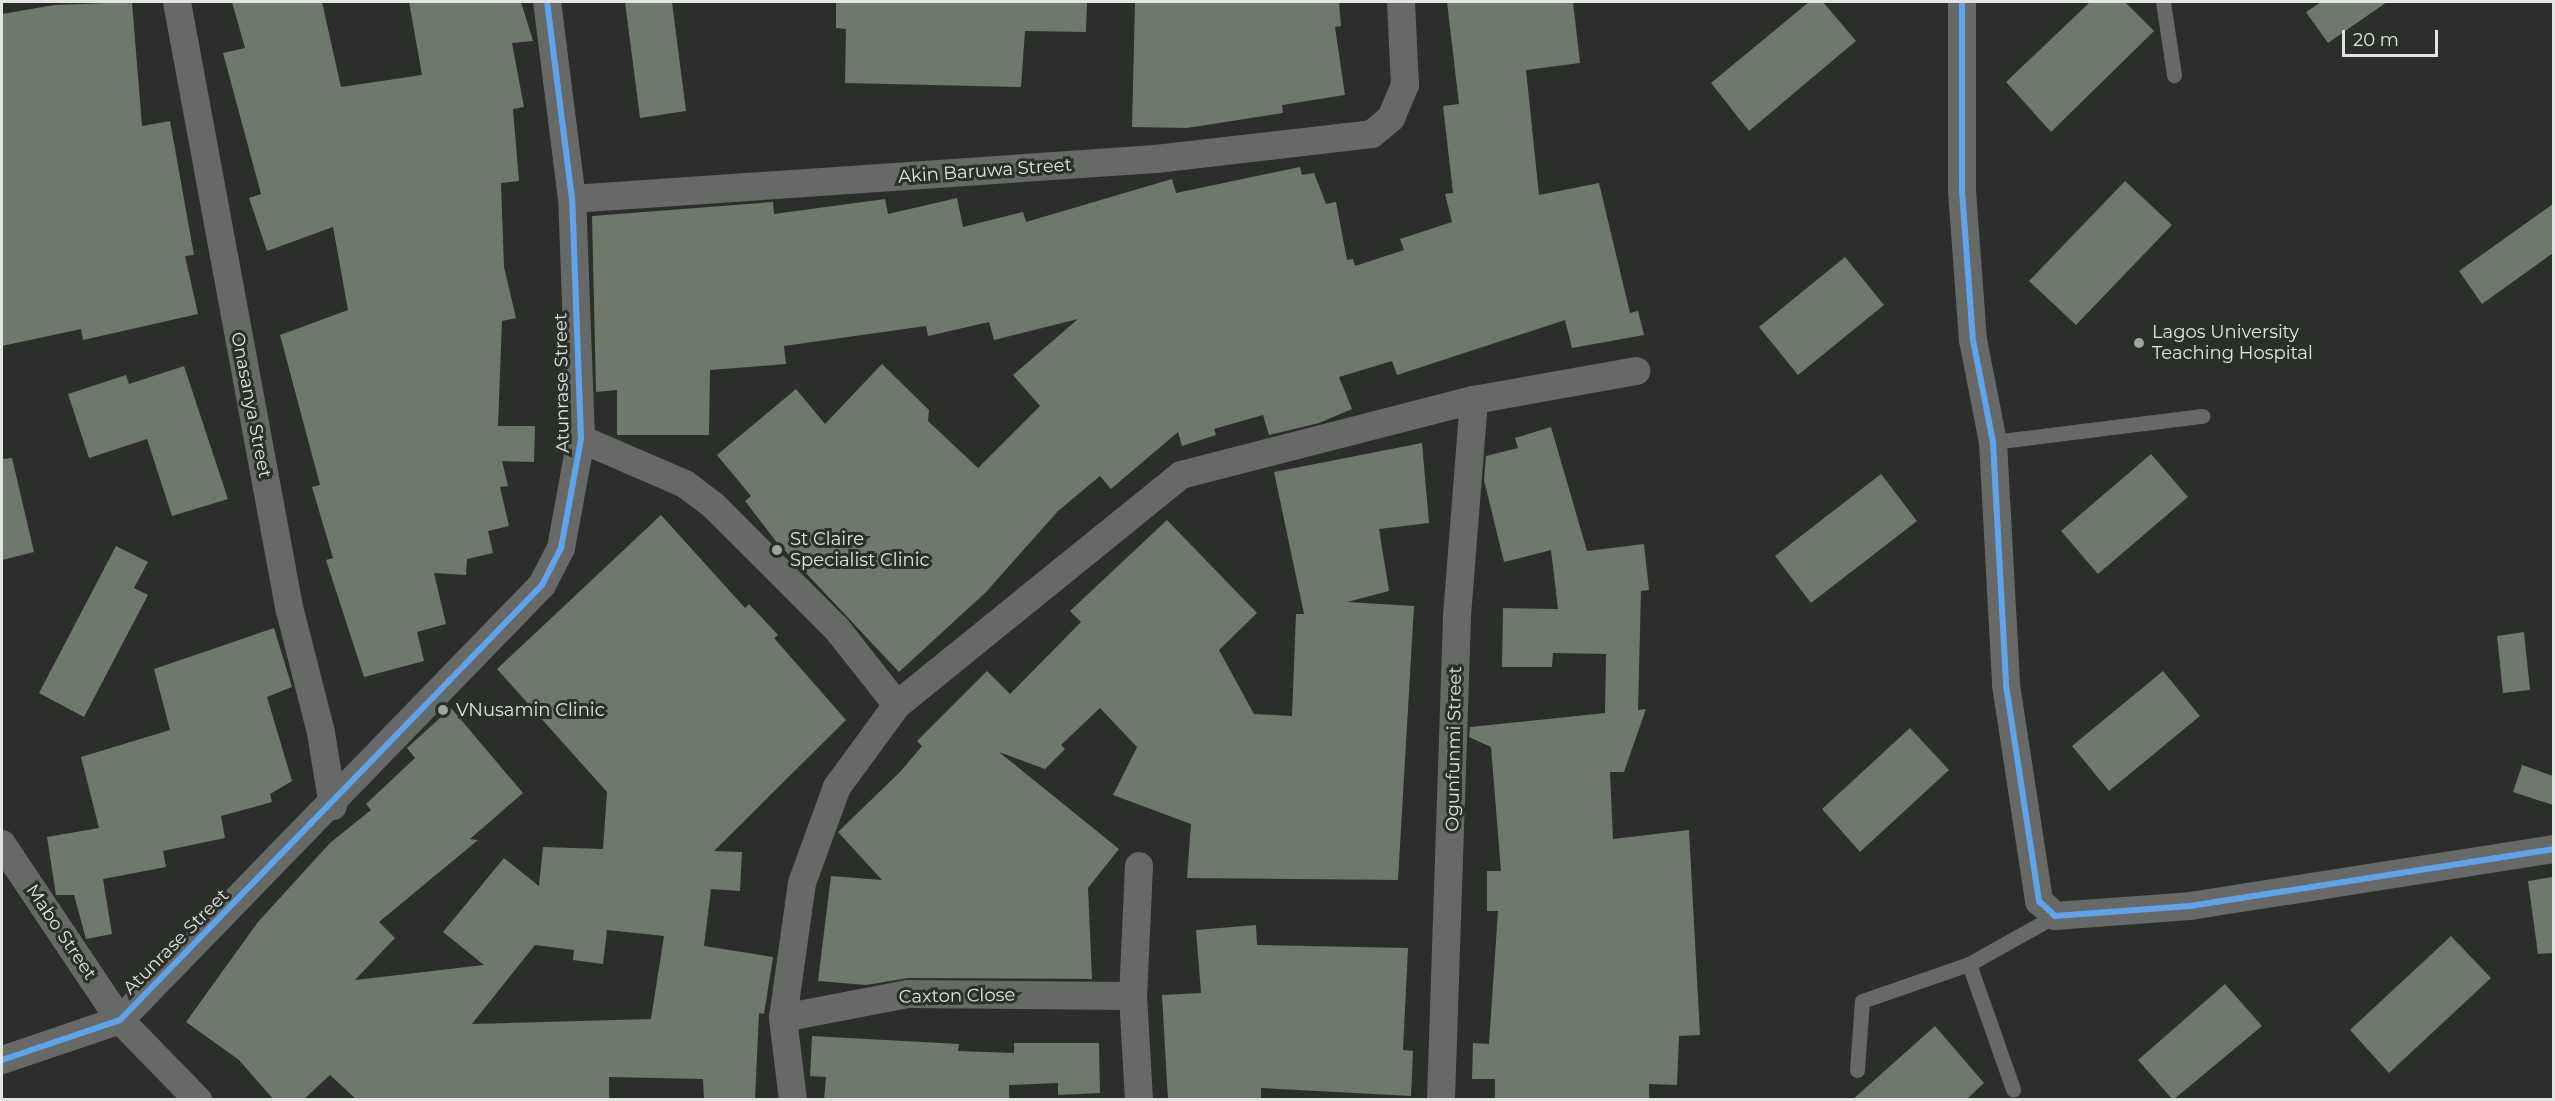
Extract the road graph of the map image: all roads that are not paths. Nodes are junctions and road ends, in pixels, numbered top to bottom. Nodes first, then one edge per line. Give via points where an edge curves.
1 (177, 2) edge
2 (547, 2) edge
3 (1401, 2) edge
4 (1962, 2) edge
5 (2163, 2) edge
6 (2174, 75) dead end
7 (572, 199) junction
8 (1636, 370) dead end
9 (1474, 400) junction
10 (2202, 416) dead end
11 (581, 439) junction
12 (1993, 442) junction
13 (897, 705) junction
14 (333, 806) junction
15 (2, 844) edge
16 (2553, 849) edge
17 (1139, 866) dead end
18 (2055, 916) junction
19 (1970, 964) junction
20 (1133, 996) junction
21 (783, 1018) junction
22 (120, 1020) junction
23 (2, 1060) edge
24 (1857, 1070) dead end
25 (2013, 1089) dead end
26 (198, 1100) edge
27 (793, 1100) edge
28 (1139, 1100) edge
29 (1441, 1100) edge

1 - 14 street, Onasanya Street via 287,596 321,733
2 - 7 street, Atunrase Street
3 - 7 street, Akin Baruwa Street via 1405,85 1391,118 1372,134 1156,159
4 - 12 street via 1963,202 1973,340
5 - 6 lane
7 - 11 street, Atunrase Street
8 - 9 street
9 - 13 street via 1181,475
9 - 29 street, Ogunfunmi Street via 1457,616
10 - 12 lane
11 - 13 street via 664,474 713,505 829,621
11 - 14 street, Atunrase Street via 561,548 542,585
12 - 18 street via 2006,685 2039,901
13 - 21 street via 837,787 816,840 802,883
14 - 22 street, Atunrase Street
15 - 22 street, Mabo Street
16 - 18 street via 2190,906
17 - 20 street
18 - 19 lane
19 - 24 lane via 1862,1001
19 - 25 lane
20 - 21 street, Caxton Close via 908,994
20 - 28 street
21 - 27 street
22 - 23 street
22 - 26 street, Mabo Street

